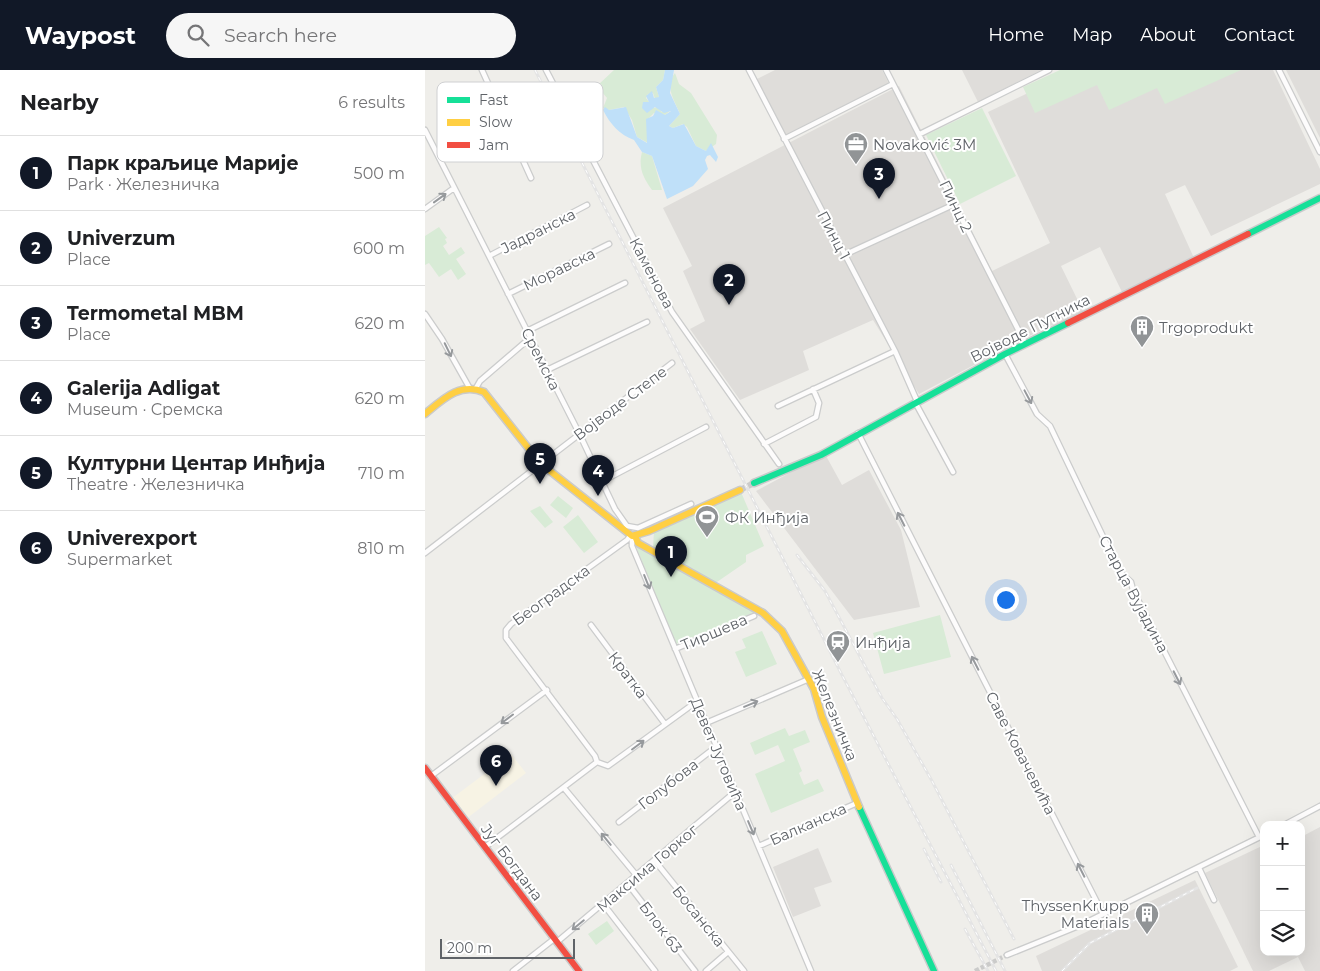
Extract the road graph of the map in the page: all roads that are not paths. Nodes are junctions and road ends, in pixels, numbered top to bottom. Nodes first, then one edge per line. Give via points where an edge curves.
1 (482, 70) edge
2 (545, 70) edge
3 (749, 70) edge
4 (886, 70) edge
5 (1049, 70) edge
6 (1279, 70) edge
7 (487, 82) edge
8 (551, 82) edge
9 (893, 84) junction
10 (425, 130) edge
11 (920, 134) junction
12 (784, 140) junction
13 (1320, 152) edge
14 (437, 154) edge
15 (441, 162) edge
16 (524, 162) edge
17 (593, 162) edge
18 (531, 178) dead end
19 (454, 188) junction
20 (1320, 198) edge
21 (955, 204) junction
22 (587, 205) dead end
23 (425, 209) edge
24 (609, 244) dead end
25 (844, 255) junction
26 (489, 256) junction
27 (625, 283) dead end
28 (508, 294) junction
29 (425, 314) edge
30 (647, 322) dead end
31 (527, 331) junction
32 (530, 338) junction
33 (1025, 343) junction
34 (895, 351) junction
35 (1005, 354) junction
36 (672, 363) dead end
37 (547, 370) junction
38 (473, 388) junction
39 (813, 390) junction
40 (916, 402) junction
41 (779, 406) dead end
42 (425, 414) edge
43 (706, 427) dead end
44 (579, 433) junction
45 (858, 433) junction
46 (764, 444) junction
47 (540, 463) junction
48 (779, 464) dead end
49 (953, 472) dead end
50 (603, 481) junction
51 (754, 483) tunnel mouth
52 (739, 490) tunnel mouth
53 (691, 504) dead end
54 (615, 509) junction
55 (607, 518) junction
56 (649, 531) junction
57 (632, 536) junction
58 (648, 548) junction
59 (425, 553) edge
60 (754, 616) dead end
61 (591, 625) dead end
62 (675, 649) junction
63 (809, 679) junction
64 (547, 690) junction
65 (696, 702) junction
66 (706, 723) junction
67 (665, 724) junction
68 (717, 746) junction
69 (597, 762) junction
70 (425, 768) edge
71 (431, 776) junction
72 (564, 788) junction
73 (735, 792) junction
74 (857, 803) junction
75 (1320, 806) edge
76 (1292, 821) edge
77 (619, 822) dead end
78 (1260, 832) edge
79 (1260, 837) edge
80 (759, 846) junction
81 (485, 847) junction
82 (655, 861) junction
83 (1199, 868) junction
84 (637, 876) junction
85 (628, 884) junction
86 (1214, 900) dead end
87 (604, 905) junction
88 (1103, 914) junction
89 (555, 940) junction
90 (728, 952) junction
91 (1007, 955) tunnel mouth
92 (513, 971) edge
93 (579, 971) edge
94 (655, 971) edge
95 (695, 971) edge
96 (706, 971) edge
97 (744, 971) edge
98 (811, 971) edge
99 (934, 971) edge

1 - 7 street
2 - 8 street, Каменова
3 - 12 street, Пинц 1
4 - 9 street, Пинц 2
5 - 11 street
6 - 13 street
9 - 11 street, Пинц 2
9 - 12 street
10 - 14 street, Сремска
11 - 21 street, Пинц 2
12 - 25 street, Пинц 1
15 - 19 street, Сремска
16 - 18 street
17 - 46 street, Каменова via 672,312
23 -> 19 street
19 - 26 street, Сремска
20 - 33 main road, Војводе Путника
21 - 25 street
21 - 33 street, Пинц 2
22 - 26 street, Јадранска
24 - 28 street, Моравска
25 - 34 street, Пинц 1
26 - 28 street, Сремска
27 - 31 street
28 - 31 street, Сремска
29 -> 38 street
30 - 37 street
31 - 32 street, Сремска
32 - 37 street, Сремска
32 - 38 street
33 - 35 main road, Војводе Путника
34 - 39 street
34 - 40 street, Пинц 1
35 - 40 main road, Војводе Путника
35 -> 78 street, Старца Вујадина via 1037,414 1050,426 1120,572 1131,582
36 - 44 street, Војводе Степе
37 - 44 street, Сремска
38 - 42 main road via 447,396
38 - 47 main road, Железничка via 487,395
39 - 41 street
39 - 46 street via 819,403 816,416
40 - 45 main road, Војводе Путника
40 - 49 street, Пинц 1
43 - 50 street
44 - 47 street, Војводе Степе
44 - 50 street, Сремска
45 - 51 main road, Војводе Путника via 821,454
88 -> 45 street, Саве Ковачевића
46 - 48 street, Каменова
47 - 55 main road, Железничка
47 - 59 street, Војводе Степе
50 - 54 street, Сремска
52 - 56 main road
53 - 54 street, Сремска via 634,528 624,523
54 - 55 street
55 - 57 main road, Железничка
56 - 57 main road
56 - 58 main road
57 - 58 main road, Железничка
57 -> 62 street, Девет Југовића via 633,546
57 - 64 street, Београдска via 508,627 506,638
58 - 63 main road, Железничка via 763,613 782,631
60 - 62 street, Тиршева
61 - 67 street, Кратка
62 - 65 street, Девет Југовића
66 -> 63 street
63 - 74 main road, Железничка
64 - 69 street, Београдска
64 -> 71 street
65 - 66 street, Девет Југовића
65 - 67 street
66 - 68 street, Девет Југовића
69 -> 67 street via 609,766
68 - 73 street, Девет Југовића
68 - 77 street, Голубова
69 - 72 street
70 - 71 main road, Југ Богдана
71 - 81 main road, Југ Богдана
72 - 81 street
84 -> 72 street
73 -> 80 street, Девет Југовића
73 - 82 street, Максима Горког
74 - 80 street, Балканска
74 - 99 main road, Железничка
75 - 76 street
79 - 83 street
80 - 98 street, Девет Југовића
81 - 89 main road, Југ Богдана
82 - 84 street, Максима Горког
82 - 90 street, Босанска
83 - 86 street
83 - 88 street
84 - 85 street, Максима Горког
85 - 87 street, Максима Горког
85 - 95 street, Блок 63
87 -> 89 street, Максима Горког
87 - 94 street
88 - 91 street
89 - 92 street, Максима Горког
89 - 93 main road, Југ Богдана
90 - 96 street
90 - 97 street, Босанска

